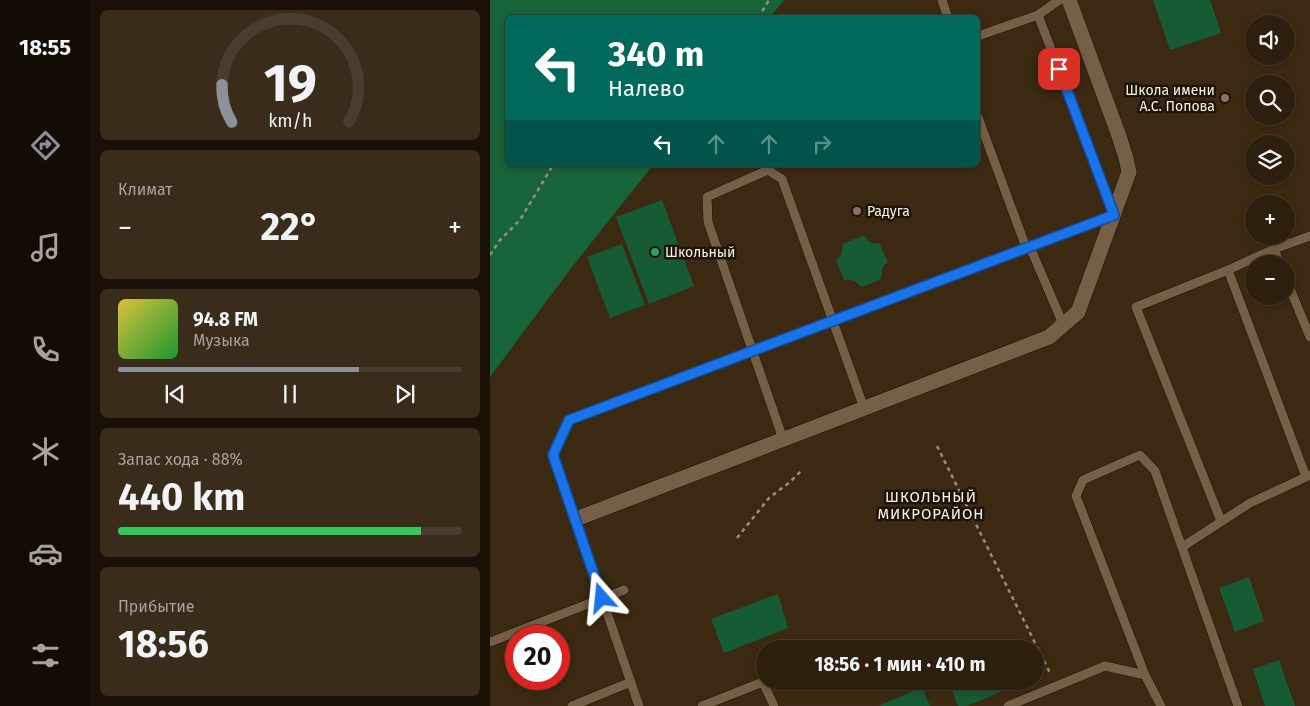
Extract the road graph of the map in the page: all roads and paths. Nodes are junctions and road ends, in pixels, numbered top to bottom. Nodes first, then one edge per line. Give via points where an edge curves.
1 (770, 0) edge
2 (942, 0) edge
3 (1059, 0) edge
4 (1069, 0) edge
5 (760, 15) edge
6 (947, 15) edge
7 (1038, 15) junction
8 (980, 35) edge
9 (980, 122) edge
10 (552, 167) edge
11 (1114, 215) junction
12 (1310, 236) edge
13 (1028, 247) junction
14 (1274, 249) junction
15 (490, 255) edge
16 (1276, 255) edge
17 (1228, 270) junction
18 (1295, 301) edge
19 (832, 321) junction
20 (1064, 324) junction
21 (1310, 338) edge
22 (753, 351) junction
23 (864, 408) junction
24 (783, 439) junction
25 (937, 446) dead end
26 (802, 469) dead end
27 (1308, 476) edge
28 (576, 519) junction
29 (1221, 521) junction
30 (737, 538) dead end
31 (1182, 546) junction
32 (624, 590) dead end
33 (602, 598) junction
34 (490, 642) edge
35 (1145, 675) junction
36 (631, 682) junction
37 (1056, 686) junction
38 (572, 706) edge
39 (639, 706) edge
40 (702, 706) edge
41 (774, 706) edge
42 (1008, 706) edge
43 (1161, 706) edge
44 (1238, 706) edge

1 - 5 path
2 - 6 lane
3 - 7 lane
4 - 11 street via 1129,172
7 - 8 lane
7 - 11 lane
9 - 13 lane
10 - 15 path via 520,220
11 - 13 lane
11 - 20 street via 1078,312
12 - 14 lane
13 - 19 lane
13 - 20 lane
14 - 16 lane
14 - 17 lane
17 - 27 lane
17 - 29 lane via 1136,307
18 - 21 lane
19 - 22 lane
19 - 22 lane via 782,179 768,170 706,197 708,222
19 - 23 lane
20 - 23 street via 1049,337
22 - 24 lane
22 - 28 lane via 569,420 553,455
23 - 24 street
24 - 28 street
25 - 37 path
26 - 30 path via 769,498
27 - 29 lane via 1250,503
28 - 33 lane
29 - 31 lane
31 - 35 lane via 1155,470 1140,455 1083,480 1076,496
31 - 44 lane
32 - 33 lane
33 - 34 lane
33 - 36 lane
35 - 37 lane via 1105,666
35 - 43 lane
36 - 38 lane
36 - 39 lane
37 - 42 lane
40 - 41 lane via 763,682

